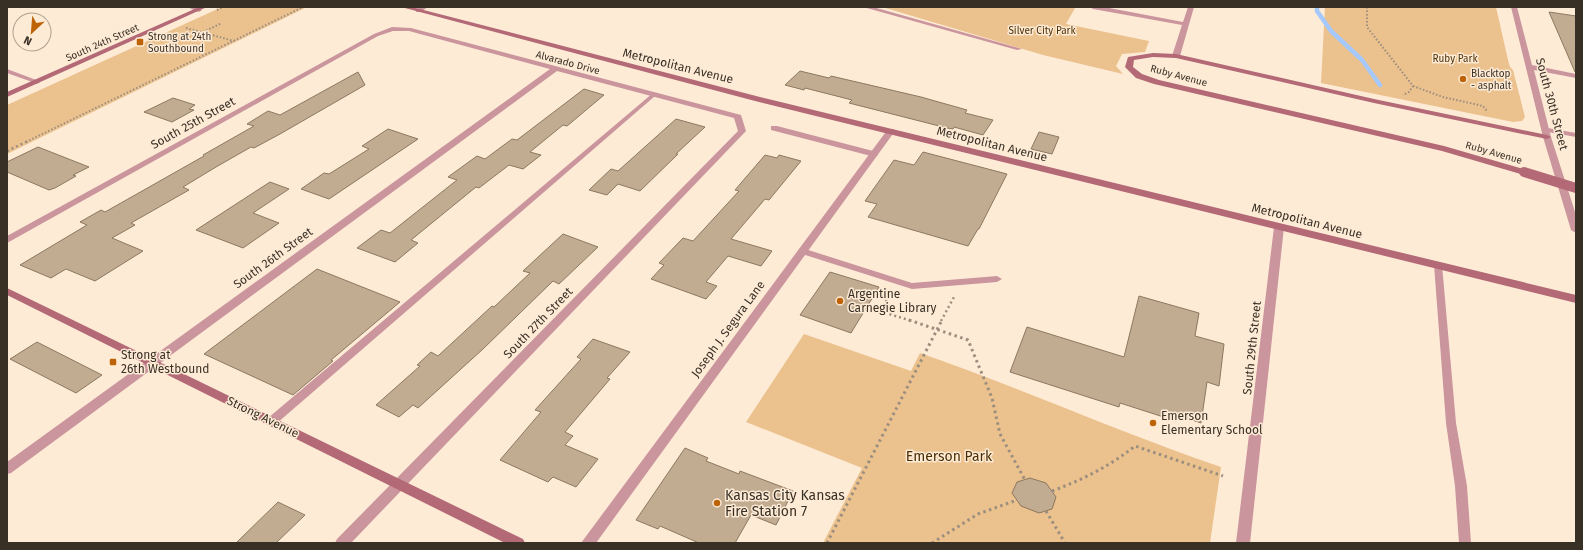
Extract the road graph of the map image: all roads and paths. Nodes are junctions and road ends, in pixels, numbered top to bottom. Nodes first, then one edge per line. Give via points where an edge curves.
1 (190, 7) edge
2 (303, 7) edge
3 (404, 7) edge
4 (866, 7) edge
5 (1092, 7) edge
6 (1191, 7) edge
7 (1367, 7) edge
8 (1514, 7) edge
9 (202, 8) edge
10 (422, 9) edge
11 (222, 24) dead end
12 (1185, 24) junction
13 (180, 27) dead end
14 (392, 29) joint
15 (203, 33) junction
16 (234, 41) junction
17 (1019, 50) dead end
18 (1176, 56) junction
19 (1530, 67) junction
20 (556, 69) junction
21 (7, 71) edge
22 (1576, 76) edge
23 (37, 82) junction
24 (1413, 86) junction
25 (653, 95) junction
26 (7, 96) edge
27 (1398, 98) dead end
28 (1488, 113) dead end
29 (738, 117) joint
30 (774, 128) dead end
31 (891, 131) junction
32 (1546, 133) junction
33 (1576, 136) edge
34 (7, 152) edge
35 (874, 154) junction
36 (1576, 188) edge
37 (1573, 215) edge
38 (1279, 227) junction
39 (1576, 230) edge
40 (7, 240) edge
41 (802, 251) junction
42 (1438, 266) junction
43 (997, 279) dead end
44 (883, 284) dead end
45 (7, 291) edge
46 (956, 294) dead end
47 (1576, 299) edge
48 (937, 330) junction
49 (152, 362) junction
50 (272, 421) junction
51 (7, 469) edge
52 (1223, 476) dead end
53 (1025, 480) dead end
54 (400, 484) junction
55 (1052, 491) dead end
56 (1017, 500) dead end
57 (1046, 511) dead end
58 (342, 543) edge
59 (518, 543) edge
60 (588, 543) edge
61 (827, 543) edge
62 (932, 543) edge
63 (1065, 543) edge
64 (1243, 543) edge
65 (1465, 543) edge

1 - 9 lane
2 - 16 path
3 - 10 street, Metropolitan Avenue
4 - 17 lane
5 - 12 street
6 - 12 street
7 - 24 path via 1367,28
8 - 19 street, South 30th Street
9 - 23 street, South 24th Street
10 - 31 street, Metropolitan Avenue via 750,97
11 - 15 path
12 - 18 street
13 - 15 path
14 - 20 street, Alvarado Drive via 409,29
14 - 40 street, South 25th Street via 376,35
15 - 16 path
16 - 34 path
18 - 32 street, Ruby Avenue via 1374,101
18 - 36 street, Ruby Avenue, bridge via 1142,55 1131,59 1129,67 1139,76 1157,82 1444,149
19 - 22 street
19 - 32 street, South 30th Street
20 - 25 street, Alvarado Drive
20 - 49 street, South 26th Street
21 - 23 lane
23 - 26 street, South 24th Street
24 - 27 path via 1409,92
24 - 28 path via 1444,97 1483,106
25 - 29 street, Alvarado Drive
25 - 50 lane
29 - 54 street, South 27th Street via 742,131
30 - 35 lane
31 - 35 street, Joseph J. Segura Lane
31 - 38 street, Metropolitan Avenue
32 - 33 lane
32 - 37 street, South 30th Street
35 - 41 street, Joseph J. Segura Lane
37 - 39 street, South 30th Street
38 - 42 street, Metropolitan Avenue
38 - 64 street, South 29th Street
41 - 43 lane via 912,286
41 - 60 street, Joseph J. Segura Lane
42 - 47 street, Metropolitan Avenue
42 - 65 lane via 1451,423 1461,486
44 - 48 path via 889,314
45 - 49 street, Strong Avenue
46 - 48 path
48 - 53 path via 968,340 992,398 1000,434
48 - 61 path
49 - 50 street, Strong Avenue
49 - 51 street, South 26th Street
50 - 54 street, Strong Avenue
52 - 55 path via 1135,446 1120,459 1095,474
54 - 58 street, South 27th Street
54 - 59 street, Strong Avenue
56 - 62 path via 978,514
57 - 63 path

